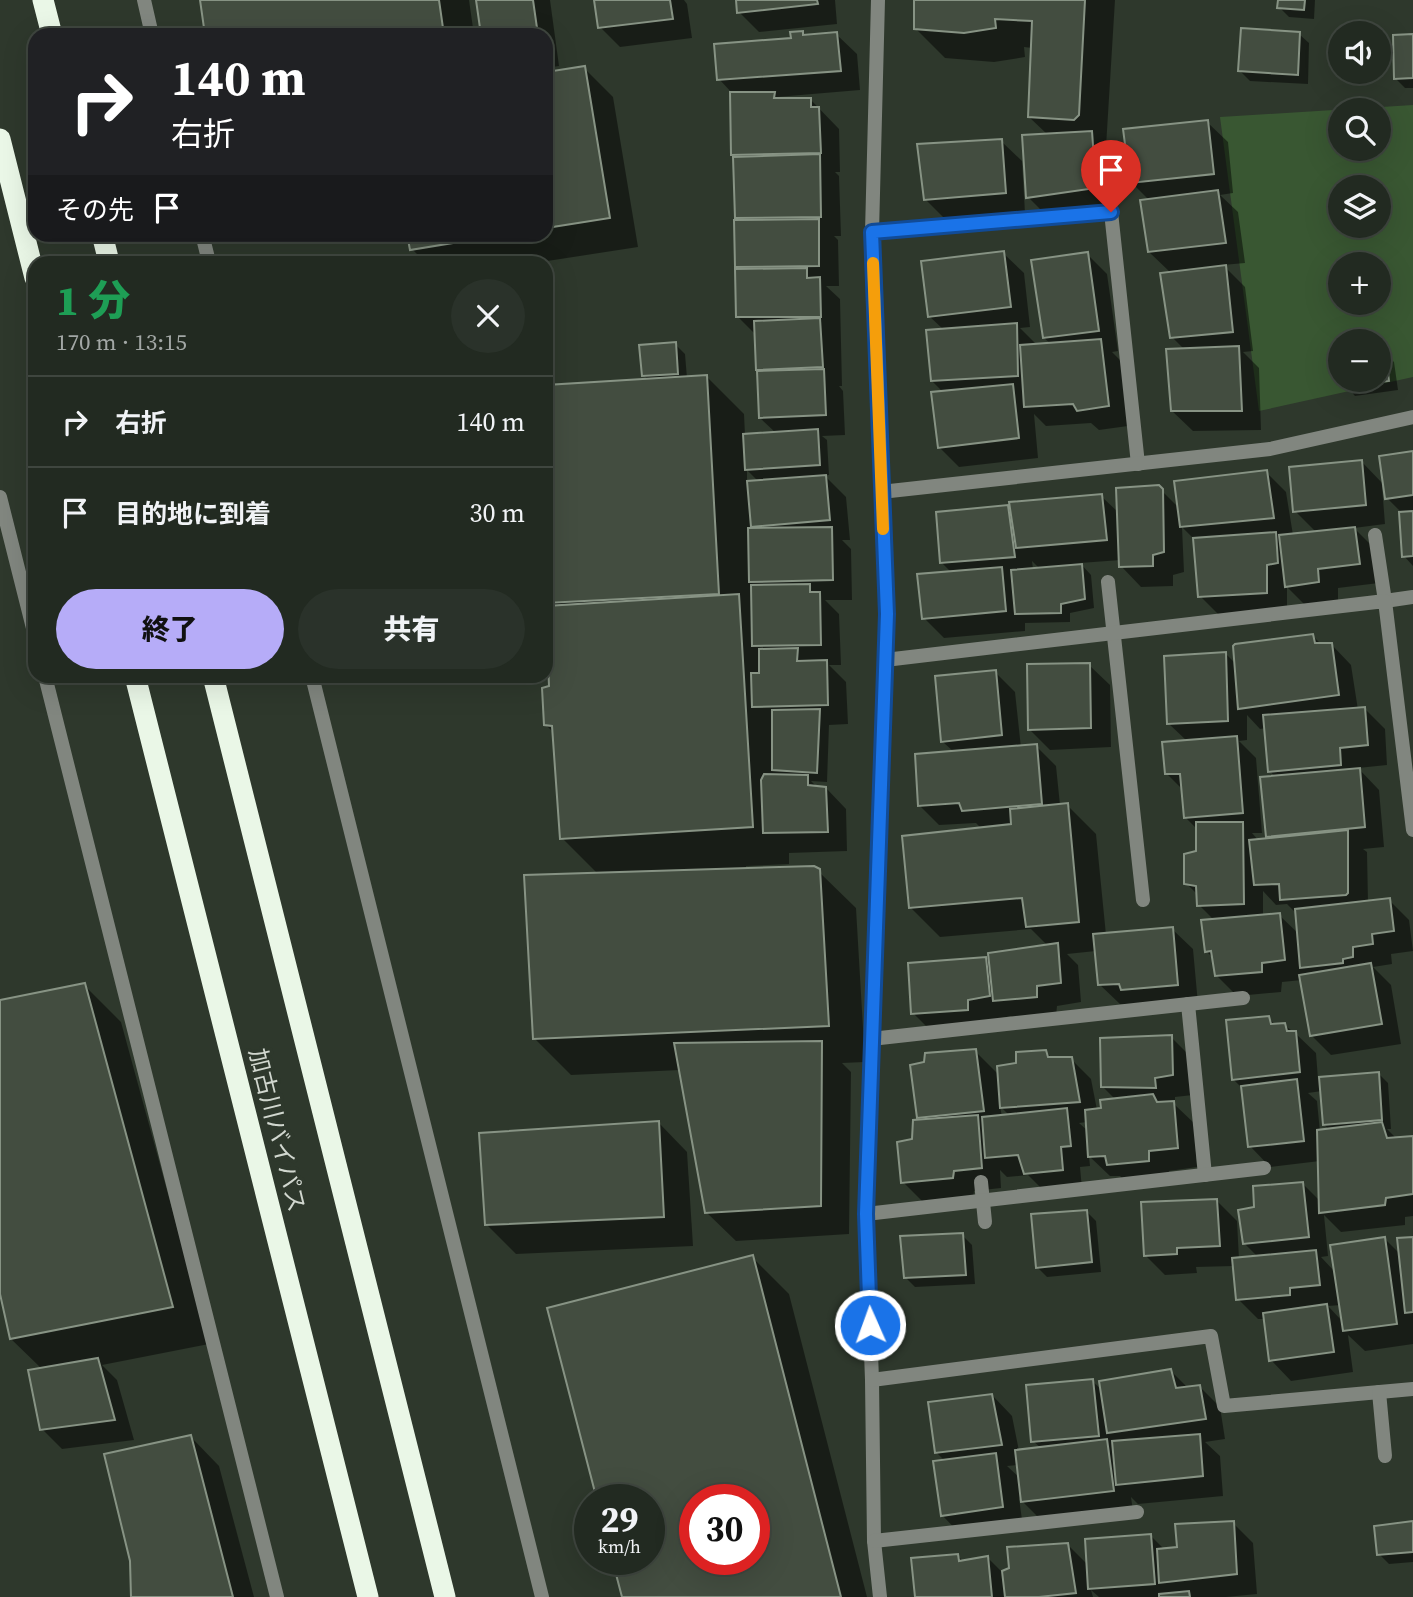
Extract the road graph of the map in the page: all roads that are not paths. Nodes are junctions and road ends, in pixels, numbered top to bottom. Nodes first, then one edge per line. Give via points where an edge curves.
1 (43, 0) edge
2 (144, 0) edge
3 (878, 0) edge
4 (50, 28) edge
5 (150, 28) edge
6 (0, 139) edge
7 (872, 232) junction
8 (29, 256) edge
9 (1413, 417) edge
10 (1138, 464) junction
11 (881, 492) junction
12 (0, 497) edge
13 (1375, 535) dead end
14 (1108, 582) dead end
15 (1413, 597) edge
16 (1385, 601) junction
17 (28, 608) edge
18 (1115, 633) junction
19 (885, 660) junction
20 (47, 683) edge
21 (137, 683) edge
22 (215, 683) edge
23 (314, 683) edge
24 (1413, 830) edge
25 (1143, 901) dead end
26 (1243, 999) dead end
27 (1188, 1004) junction
28 (871, 1040) junction
29 (1264, 1168) dead end
30 (1205, 1175) junction
31 (981, 1182) dead end
32 (983, 1200) junction
33 (866, 1214) junction
34 (985, 1222) dead end
35 (872, 1380) junction
36 (1413, 1389) edge
37 (1380, 1392) junction
38 (1385, 1456) dead end
39 (1137, 1513) dead end
40 (874, 1541) junction
41 (277, 1597) edge
42 (368, 1597) edge
43 (445, 1597) edge
44 (542, 1597) edge
45 (880, 1597) edge

1 - 4 highway
2 - 5 street
3 - 7 street
6 - 8 highway
7 - 10 street via 1111,212
7 - 11 street
9 - 10 street via 1270,449
10 - 11 street
11 - 19 street
12 - 17 street
13 - 16 street
14 - 18 street
15 - 16 street
16 - 18 street
16 - 24 street
18 - 19 street
18 - 25 street
19 - 28 street
20 - 41 street
21 - 42 highway, 加古川バイパス
22 - 43 highway, 加古川バイパス
23 - 44 street
26 - 27 street
27 - 28 street
27 - 30 street
28 - 33 street
29 - 30 street
30 - 32 street
31 - 32 street
32 - 33 street
32 - 34 street
33 - 35 street
35 - 37 street via 1211,1336 1224,1406
35 - 40 street
36 - 37 street
37 - 38 street
39 - 40 street
40 - 45 street

